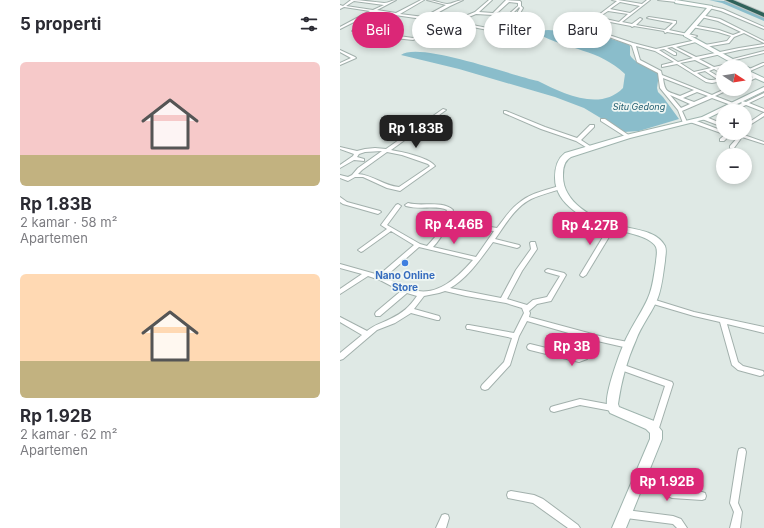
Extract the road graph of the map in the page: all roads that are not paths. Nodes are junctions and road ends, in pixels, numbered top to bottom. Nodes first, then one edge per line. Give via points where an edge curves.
1 (374, 0) edge
2 (395, 0) edge
3 (423, 0) edge
4 (428, 0) edge
5 (462, 0) edge
6 (491, 0) edge
7 (613, 0) edge
8 (649, 0) edge
9 (659, 0) edge
10 (728, 0) edge
11 (732, 0) edge
12 (508, 1) edge
13 (619, 1) junction
14 (677, 1) edge
15 (369, 2) junction
16 (386, 4) junction
17 (449, 5) junction
18 (642, 5) junction
19 (519, 6) junction
20 (341, 7) edge
21 (710, 7) junction
22 (608, 10) junction
23 (373, 11) junction
24 (380, 12) edge
25 (401, 12) edge
26 (436, 12) edge
27 (496, 12) edge
28 (513, 12) edge
29 (519, 12) edge
30 (605, 12) edge
31 (476, 13) joint
32 (484, 13) edge
33 (631, 14) junction
34 (764, 14) edge
35 (649, 18) dead end
36 (701, 18) junction
37 (640, 19) dead end
38 (612, 22) edge
39 (620, 22) junction
40 (632, 26) junction
41 (693, 26) junction
42 (720, 27) dead end
43 (340, 28) edge
44 (764, 28) edge
45 (665, 32) junction
46 (745, 32) junction
47 (686, 35) junction
48 (735, 36) junction
49 (612, 37) edge
50 (695, 38) junction
51 (759, 39) junction
52 (728, 42) junction
53 (764, 42) edge
54 (632, 44) junction
55 (672, 46) junction
56 (706, 46) junction
57 (764, 46) edge
58 (664, 48) junction
59 (738, 49) junction
60 (656, 50) junction
61 (340, 51) edge
62 (764, 52) edge
63 (719, 53) junction
64 (675, 54) dead end
65 (751, 56) junction
66 (696, 58) junction
67 (731, 60) joint
68 (676, 63) junction
69 (340, 64) edge
70 (764, 64) edge
71 (663, 66) dead end
72 (714, 68) joint
73 (755, 68) junction
74 (752, 69) edge
75 (705, 70) junction
76 (764, 71) edge
77 (693, 73) junction
78 (752, 74) edge
79 (662, 76) junction
80 (716, 76) edge
81 (756, 77) junction
82 (752, 79) edge
83 (764, 80) edge
84 (716, 81) edge
85 (764, 89) edge
86 (664, 90) junction
87 (698, 90) junction
88 (716, 95) edge
89 (761, 95) edge
90 (713, 96) junction
91 (679, 98) junction
92 (743, 102) junction
93 (694, 104) junction
94 (732, 104) joint
95 (740, 104) edge
96 (444, 110) dead end
97 (680, 110) junction
98 (764, 111) edge
99 (505, 112) dead end
100 (716, 113) edge
101 (764, 114) edge
102 (704, 118) junction
103 (603, 120) dead end
104 (689, 122) junction
105 (753, 122) edge
106 (716, 123) edge
107 (592, 126) dead end
108 (716, 130) edge
109 (628, 136) junction
110 (752, 139) edge
111 (578, 140) junction
112 (738, 140) edge
113 (764, 143) edge
114 (732, 147) dead end
115 (340, 148) edge
116 (591, 148) junction
117 (388, 151) junction
118 (356, 153) junction
119 (353, 158) junction
120 (362, 160) dead end
121 (340, 167) edge
122 (354, 175) junction
123 (340, 176) edge
124 (559, 188) junction
125 (340, 199) edge
126 (408, 204) dead end
127 (398, 206) dead end
128 (378, 212) dead end
129 (461, 223) dead end
130 (612, 226) junction
131 (390, 229) junction
132 (498, 230) junction
133 (492, 240) junction
134 (533, 243) dead end
135 (418, 245) junction
136 (517, 246) dead end
137 (428, 248) junction
138 (361, 250) dead end
139 (477, 259) junction
140 (340, 266) edge
141 (548, 271) dead end
142 (367, 274) junction
143 (584, 275) dead end
144 (380, 278) junction
145 (446, 289) junction
146 (406, 290) junction
147 (340, 292) edge
148 (422, 294) junction
149 (504, 300) junction
150 (652, 301) junction
151 (526, 309) junction
152 (410, 310) junction
153 (378, 314) dead end
154 (437, 318) dead end
155 (525, 318) junction
156 (722, 321) junction
157 (342, 322) edge
158 (469, 327) dead end
159 (764, 330) edge
160 (367, 334) junction
161 (516, 336) junction
162 (590, 337) junction
163 (628, 345) junction
164 (530, 347) dead end
165 (340, 357) edge
166 (621, 368) junction
167 (760, 374) dead end
168 (484, 387) dead end
169 (612, 408) junction
170 (554, 409) dead end
171 (655, 429) junction
172 (742, 452) dead end
173 (640, 477) junction
174 (511, 495) dead end
175 (702, 496) dead end
176 (626, 514) junction
177 (445, 518) dead end
178 (441, 528) edge
179 (575, 528) edge
180 (619, 528) edge
181 (682, 528) edge
182 (735, 528) edge

1 - 15 street
2 - 16 street
3 - 25 street
4 - 17 street
5 - 17 street
6 - 31 street
7 - 13 street
8 - 18 street
9 - 14 street
10 - 34 highway
11 - 34 highway
12 - 19 street via 520,2
12 - 27 street
13 - 18 street
13 - 22 street
14 - 21 street
15 - 16 street
15 - 20 street via 353,0
16 - 23 street
17 - 26 street
18 - 33 street
19 - 28 street
19 - 29 street via 522,9
20 - 23 street
21 - 36 street
21 - 44 street
22 - 30 street
22 - 33 street
23 - 24 street
23 - 43 street
31 - 32 street
33 - 39 street
35 - 45 street via 675,22
36 - 41 street
36 - 42 street via 722,23
36 - 46 street via 719,20
37 - 40 street
38 - 39 street
39 - 40 street
40 - 45 street
41 - 47 street
41 - 48 street
45 - 47 street
46 - 48 street
46 - 51 street
47 - 50 street
48 - 51 street
48 - 52 street
49 - 54 street
50 - 55 street
50 - 56 street
51 - 53 street
52 - 56 street
52 - 59 street
54 - 60 street
54 - 79 street via 638,61 657,70
55 - 58 street
55 - 66 street
56 - 63 street
57 - 59 street
58 - 60 street
58 - 64 street
59 - 63 street
59 - 65 street
60 - 68 street
61 - 69 street via 354,58
62 - 65 street
63 - 66 street
63 - 67 street
65 - 67 street
66 - 68 street
66 - 72 street
68 - 71 street
68 - 77 street
70 - 73 street
72 - 75 street
73 - 74 street
73 - 76 street
75 - 77 street
75 - 80 street
77 - 84 street via 711,82
78 - 81 street
79 - 86 street
79 - 87 street
81 - 82 street
81 - 83 street
85 - 89 street
86 - 91 street
86 - 97 street
87 - 90 street
87 - 91 street
88 - 90 street
89 - 92 street
90 - 93 street
90 - 94 street
91 - 93 street
92 - 94 street
92 - 95 street
92 - 98 street
93 - 97 street
96 - 117 street
97 - 104 street
99 - 111 street
100 - 102 street
101 - 105 street
102 - 104 street
102 - 106 street
103 - 109 street
104 - 108 street
104 - 109 street
107 - 111 street
109 - 116 street
110 - 113 street
111 - 116 street
112 - 114 street
115 - 118 street
116 - 124 street via 568,155 560,166
117 - 118 street via 368,149
117 - 122 street
117 - 122 street via 409,155 433,166 400,189
118 - 119 street
119 - 120 street
119 - 121 street
122 - 123 street via 348,179
124 - 130 street via 574,206
124 - 132 street via 523,202
125 - 128 street via 344,203
126 - 137 street via 416,207 449,209 438,238
127 - 131 street via 384,223
129 - 132 street via 476,229
130 - 143 street
130 - 150 street via 652,239 660,247 658,278
131 - 135 street
131 - 138 street
132 - 133 street
133 - 136 street
133 - 139 street
134 - 149 street via 534,249 519,270
135 - 137 street
135 - 144 street
137 - 139 street
139 - 145 street
140 - 142 street
141 - 151 street via 563,275 549,299 535,302
142 - 144 street
142 - 147 street
144 - 146 street
145 - 148 street
145 - 149 street
146 - 148 street
146 - 153 street
148 - 152 street
149 - 151 street
150 - 156 street
150 - 163 street
151 - 155 street
152 - 154 street
152 - 160 street
155 - 161 street
155 - 162 street
156 - 159 street
156 - 167 street via 735,363 741,368
157 - 160 street
158 - 161 street
160 - 165 street
161 - 168 street via 507,363
162 - 163 street
162 - 164 street via 584,357 579,359
163 - 166 street
166 - 169 street
166 - 171 street via 669,384
169 - 170 street via 574,402
169 - 171 street
171 - 173 street via 656,439
172 - 182 street via 735,499 738,512
173 - 175 street via 672,494
173 - 176 street
174 - 179 street via 540,502
176 - 180 street
176 - 181 street via 673,520
177 - 178 street

